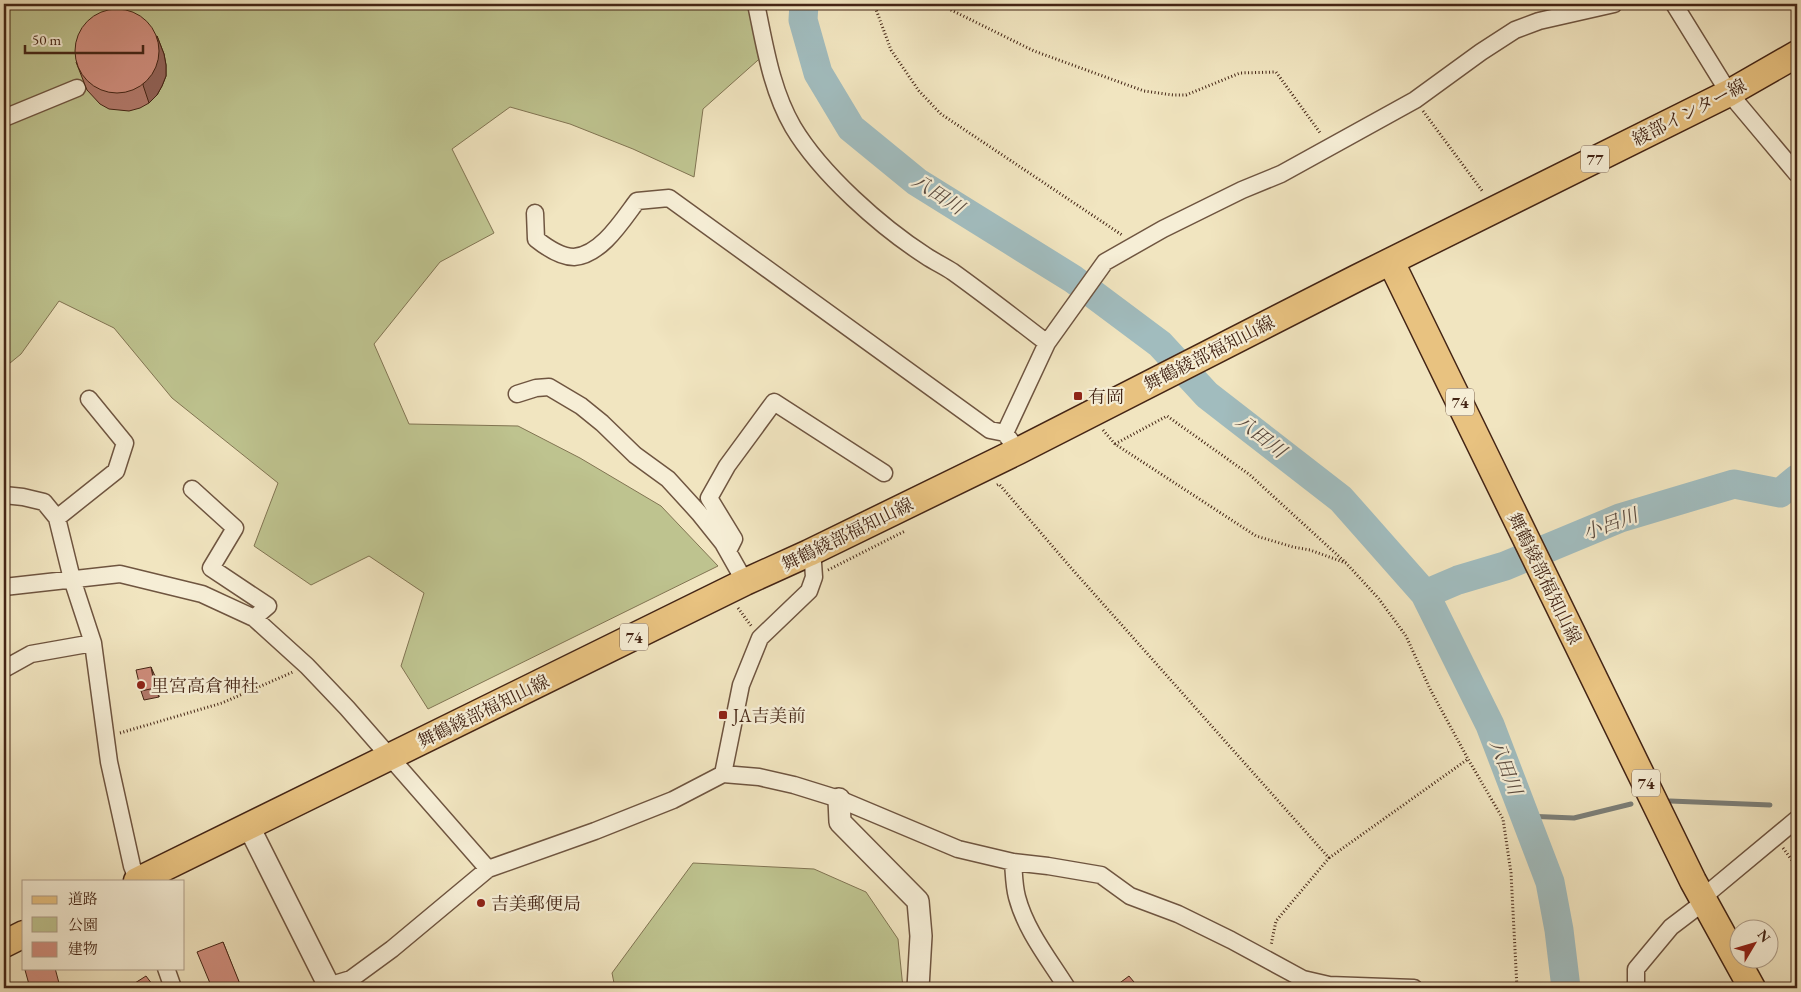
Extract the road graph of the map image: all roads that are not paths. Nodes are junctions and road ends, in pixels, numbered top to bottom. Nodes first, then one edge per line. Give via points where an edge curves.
1 (756, 4) edge
2 (1614, 4) edge
3 (1674, 4) edge
4 (1797, 54) edge
5 (77, 88) dead end
6 (1729, 93) junction
7 (4, 118) edge
8 (1797, 174) edge
9 (534, 213) dead end
10 (1391, 262) junction
11 (1047, 343) junction
12 (517, 394) dead end
13 (89, 400) dead end
14 (1012, 442) junction
15 (884, 473) dead end
16 (192, 489) dead end
17 (4, 495) edge
18 (57, 518) junction
19 (728, 551) junction
20 (811, 565) junction
21 (72, 579) junction
22 (4, 587) edge
23 (740, 593) junction
24 (254, 618) junction
25 (93, 643) junction
26 (4, 669) edge
27 (390, 757) junction
28 (723, 774) junction
29 (839, 799) junction
30 (1797, 819) edge
31 (249, 827) junction
32 (1012, 862) junction
33 (488, 869) junction
34 (138, 880) edge
35 (140, 880) edge
36 (1702, 898) junction
37 (22, 935) edge
38 (4, 944) edge
39 (167, 970) edge
40 (326, 987) edge
41 (173, 988) edge
42 (918, 988) edge
43 (1067, 988) edge
44 (1414, 988) edge
45 (1636, 988) edge
46 (1752, 988) edge

1 - 11 street via 774,85 793,127 812,153 852,198 891,230
2 - 11 street via 1539,21 1515,30 1415,100 1282,174 1242,190 1135,244 1105,262
3 - 6 street
4 - 6 main road, 綾部インター線 / 77
5 - 7 street
6 - 8 street
6 - 10 main road, 綾部インター線 / 77
9 - 14 street via 536,239 550,249 573,257 589,254 611,234 637,201 669,198 990,430
10 - 14 main road, 舞鶴綾部福知山線 / 74 via 1090,414
10 - 36 main road, 舞鶴綾部福知山線 / 74
11 - 14 street
12 - 19 street via 549,387 581,406 668,480
13 - 18 street via 125,443 116,470
14 - 20 main road, 舞鶴綾部福知山線 / 74
15 - 19 street via 774,402 727,466 709,498 734,539
16 - 24 street via 235,528 211,568 268,606
17 - 18 street via 44,502
18 - 21 street
19 - 23 street
20 - 23 main road, 舞鶴綾部福知山線 / 74
20 - 28 street via 809,591 760,638 741,685
21 - 22 street
21 - 24 street via 120,574 202,594
21 - 25 street
23 - 27 main road, 舞鶴綾部福知山線 / 74
24 - 27 street via 307,666
25 - 26 street via 31,654
25 - 34 street via 110,762
27 - 31 main road, 舞鶴綾部福知山線 / 74
27 - 33 street
28 - 29 street via 759,777
28 - 33 street via 673,800
29 - 32 street via 958,849
29 - 42 street via 840,822 918,901 922,936
30 - 36 street
31 - 35 main road, 舞鶴綾部福知山線 / 74
31 - 40 street
32 - 43 street via 1016,895 1022,912 1033,936
32 - 44 street via 1101,875 1130,896 1178,914 1303,979 1329,985
33 - 40 street via 392,950 351,979
36 - 45 street via 1696,908 1671,927 1636,969
36 - 46 main road, 舞鶴綾部福知山線 / 74
37 - 38 main road
39 - 41 street

